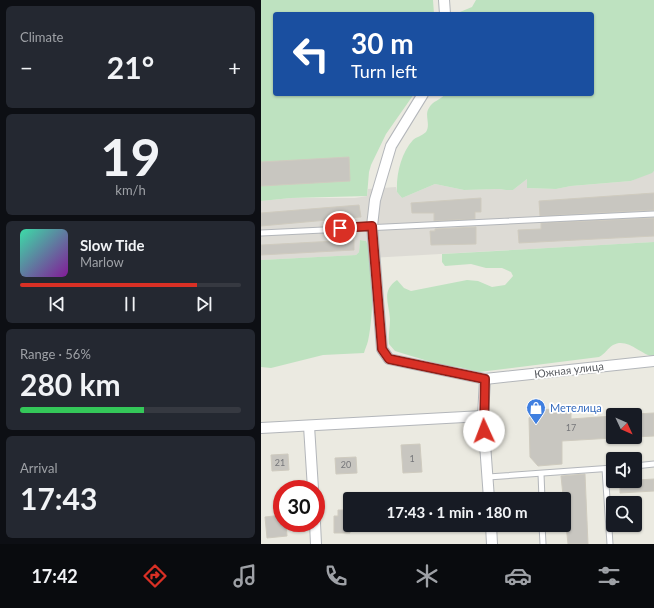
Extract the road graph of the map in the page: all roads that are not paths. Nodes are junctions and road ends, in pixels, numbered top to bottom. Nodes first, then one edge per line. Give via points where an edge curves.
1 (444, 0) edge
2 (445, 12) edge
3 (422, 96) edge
4 (654, 214) edge
5 (372, 226) junction
6 (261, 233) edge
7 (654, 361) edge
8 (485, 379) junction
9 (483, 416) junction
10 (309, 426) junction
11 (261, 428) edge
12 (654, 464) edge
13 (642, 465) edge
14 (605, 469) joint
15 (541, 474) junction
16 (488, 477) junction
17 (312, 480) edge
18 (489, 492) edge
19 (542, 492) edge
20 (315, 532) edge
21 (491, 532) edge
22 (542, 532) edge
23 (316, 544) edge
24 (492, 544) edge
25 (543, 544) edge
26 (611, 544) edge

1 - 2 street
3 - 5 street, Южная улица via 391,146 375,200
4 - 5 lane
5 - 6 lane
5 - 8 street, Южная улица via 382,349 389,359
7 - 8 street, Южная улица
8 - 9 street
9 - 10 street
9 - 16 street
10 - 11 street
10 - 17 street
12 - 13 lane
14 - 15 lane
14 - 26 lane
15 - 16 lane
15 - 19 lane
16 - 18 street
20 - 23 street
21 - 24 street
22 - 25 lane

